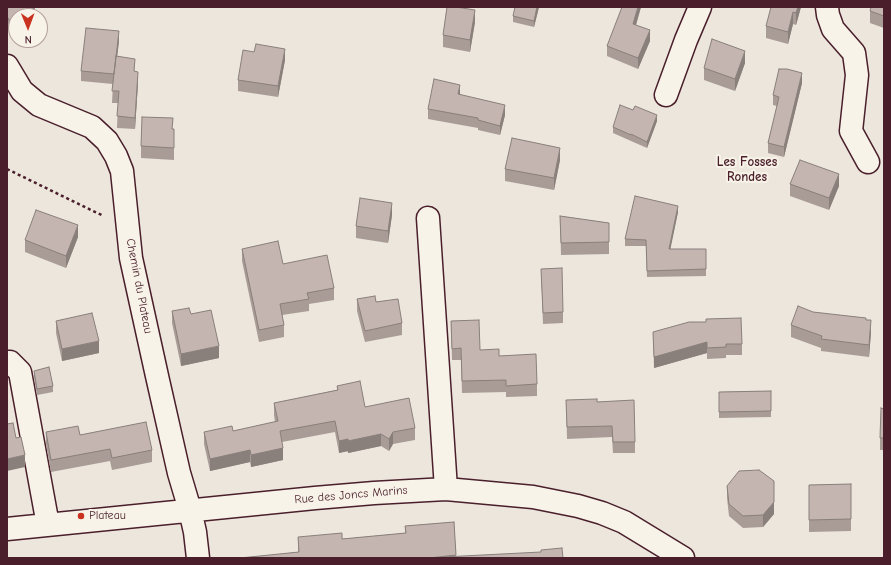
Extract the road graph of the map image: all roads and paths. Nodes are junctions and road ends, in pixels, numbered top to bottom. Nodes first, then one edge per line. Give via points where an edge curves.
1 (700, 7) edge
2 (827, 7) edge
3 (7, 66) edge
4 (666, 95) dead end
5 (868, 162) dead end
6 (7, 170) edge
7 (428, 218) dead end
8 (128, 232) junction
9 (7, 362) edge
10 (446, 488) junction
11 (190, 510) junction
12 (48, 525) junction
13 (7, 529) edge
14 (198, 558) edge
15 (683, 558) edge

1 - 4 street
2 - 5 street via 833,29 854,54 857,75 851,131
3 - 8 street, Chemin du Plateau via 22,91 39,105 92,127 107,141 122,171
6 - 8 path via 112,219
7 - 10 street
8 - 11 street, Chemin du Plateau via 156,376
9 - 12 street via 20,372
10 - 11 street, Rue des Joncs Marins
10 - 15 street, Rue des Joncs Marins via 532,497 602,513 624,522
11 - 12 street, Rue des Joncs Marins
11 - 14 street, Chemin du Plateau
12 - 13 street, Rue des Joncs Marins

